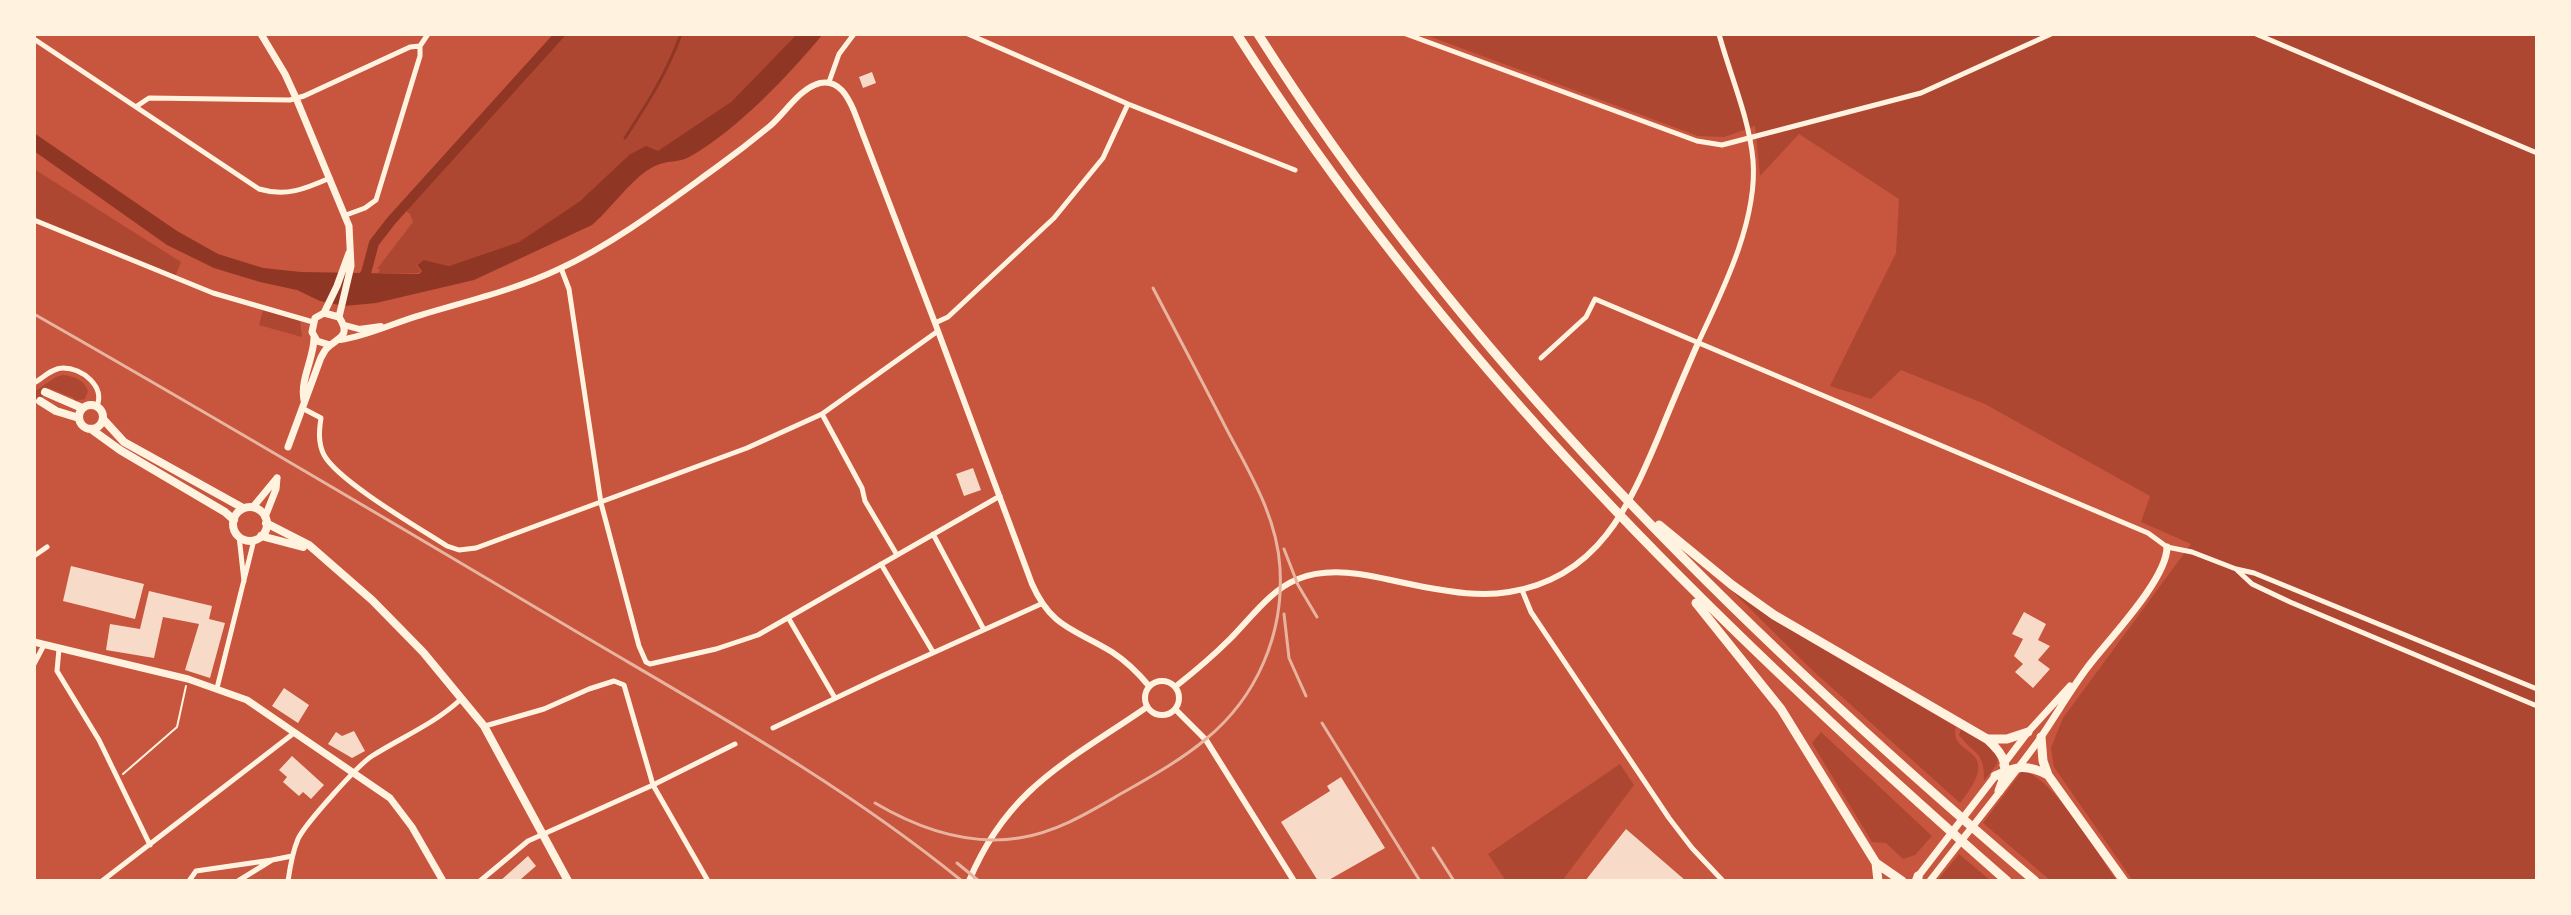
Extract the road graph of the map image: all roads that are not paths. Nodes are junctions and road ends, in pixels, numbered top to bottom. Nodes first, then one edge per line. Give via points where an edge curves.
1 (261, 34) edge
2 (428, 34) edge
3 (854, 34) edge
4 (968, 34) edge
5 (1237, 34) edge
6 (1258, 34) edge
7 (1406, 34) edge
8 (1719, 34) edge
9 (2051, 34) edge
10 (2256, 34) edge
11 (34, 39) edge
12 (420, 46) junction
13 (829, 82) junction
14 (300, 97) junction
15 (1128, 104) junction
16 (137, 106) junction
17 (1750, 138) junction
18 (2537, 153) edge
19 (1295, 170) dead end
20 (330, 178) junction
21 (346, 215) junction
22 (34, 220) edge
23 (348, 265) junction
24 (561, 268) junction
25 (325, 311) junction
26 (339, 315) junction
27 (313, 322) junction
28 (935, 323) junction
29 (344, 325) junction
30 (384, 326) junction
31 (938, 331) junction
32 (314, 338) junction
33 (340, 340) junction
34 (1698, 343) junction
35 (330, 345) junction
36 (1541, 358) dead end
37 (34, 383) edge
38 (45, 392) dead end
39 (40, 401) dead end
40 (302, 404) junction
41 (97, 406) junction
42 (82, 408) junction
43 (822, 414) junction
44 (79, 418) junction
45 (103, 419) junction
46 (91, 429) junction
47 (288, 447) dead end
48 (1000, 496) junction
49 (1626, 498) junction
50 (601, 503) junction
51 (248, 508) junction
52 (234, 520) junction
53 (266, 520) junction
54 (933, 534) junction
55 (239, 536) junction
56 (258, 538) junction
57 (47, 547) dead end
58 (2167, 547) junction
59 (317, 553) junction
60 (897, 555) junction
61 (34, 556) edge
62 (1658, 557) junction
63 (881, 564) junction
64 (2236, 569) junction
65 (244, 586) junction
66 (1522, 590) junction
67 (1041, 604) junction
68 (789, 619) junction
69 (983, 629) junction
70 (34, 642) edge
71 (44, 645) junction
72 (59, 649) junction
73 (933, 652) junction
74 (34, 664) edge
75 (2085, 670) junction
76 (1149, 686) junction
77 (1175, 687) junction
78 (217, 688) junction
79 (2537, 689) edge
80 (835, 698) junction
81 (460, 700) junction
82 (2537, 706) edge
83 (1147, 707) junction
84 (1175, 709) junction
85 (484, 726) junction
86 (773, 728) dead end
87 (2028, 732) junction
88 (294, 733) junction
89 (2041, 737) junction
90 (1987, 739) junction
91 (735, 744) dead end
92 (2006, 766) junction
93 (2019, 766) junction
94 (354, 772) junction
95 (2048, 775) junction
96 (1995, 776) joint
97 (653, 785) junction
98 (1999, 791) junction
99 (542, 834) junction
100 (150, 845) junction
101 (292, 856) junction
102 (272, 860) junction
103 (1876, 863) junction
104 (1917, 879) edge
105 (102, 881) edge
106 (189, 881) edge
107 (238, 881) edge
108 (288, 881) edge
109 (443, 881) edge
110 (480, 881) edge
111 (568, 881) edge
112 (708, 881) edge
113 (969, 881) edge
114 (1294, 881) edge
115 (1723, 881) edge
116 (1878, 881) edge
117 (1902, 881) edge
118 (1930, 881) edge
119 (2007, 881) edge
120 (2035, 881) edge
121 (2124, 881) edge

1 - 14 main road
2 - 12 street
3 - 13 street via 839,54
4 - 15 street
5 - 62 highway via 1321,159 1425,297 1535,426
6 - 49 highway via 1403,240
7 - 17 street via 1697,141 1722,145
8 - 17 street
9 - 17 street via 1921,93
10 - 18 street
11 - 16 street
12 - 14 street
12 - 21 street via 376,200
13 - 24 street via 812,86 723,163 609,242
13 - 28 street via 841,89 854,111
14 - 16 street via 149,98
14 - 20 main road
15 - 19 street
15 - 28 street via 1103,158 1054,218 948,317
16 - 20 street via 259,189 291,193
17 - 34 street via 1753,188 1747,217
20 - 21 main road
21 - 23 main road
22 - 27 street via 213,293
23 - 25 main road
23 - 26 main road
24 - 30 street
24 - 50 street via 569,289
25 - 26 main road
25 - 27 main road
26 - 29 main road
27 - 32 main road
28 - 31 street
29 - 30 street
29 - 33 main road
30 - 33 street
31 - 43 street
31 - 48 street
32 - 35 main road
32 - 40 main road
33 - 35 main road
34 - 36 street via 1595,299 1586,317
34 - 58 street via 2148,533
34 - 66 street via 1619,519 1594,551 1571,569
35 - 40 main road
37 - 41 street via 56,369 73,370 96,386
38 - 42 main road
39 - 44 main road
40 - 47 main road
40 - 50 street via 321,418 319,441 330,465 459,550
41 - 42 main road
41 - 45 main road
42 - 44 main road
43 - 50 street
43 - 60 street
44 - 46 main road
45 - 46 main road
45 - 51 main road via 124,442
46 - 52 main road
48 - 54 street
48 - 67 street
49 - 90 highway via 1774,615
49 - 120 highway via 1827,697
50 - 68 street via 646,662 730,645
51 - 52 main road
51 - 53 main road via 260,510
51 - 53 main road via 277,478
52 - 55 main road
53 - 56 main road
53 - 59 main road
54 - 60 street
54 - 69 street
55 - 56 main road
55 - 65 street
56 - 59 main road
56 - 65 street
57 - 61 street
58 - 64 street
58 - 75 main road via 2151,587
59 - 81 main road via 423,652
60 - 63 street
62 - 103 highway via 1781,709
62 - 119 highway via 1840,734
63 - 68 street
63 - 73 street
64 - 79 street
64 - 82 street via 2252,584 2290,602
65 - 78 street
66 - 77 street via 1481,594 1344,573 1308,576 1278,590
66 - 115 street via 1531,612 1669,818
67 - 69 street
67 - 76 street via 1060,624 1120,657
68 - 80 street
69 - 73 street
70 - 71 main road
71 - 72 main road
71 - 74 street
72 - 78 main road
72 - 100 street via 57,671 99,740
73 - 80 street
75 - 87 main road
75 - 89 main road
76 - 77 street via 1165,681
76 - 83 street
77 - 84 street
78 - 88 main road via 247,700
80 - 86 street
81 - 85 main road
81 - 94 street via 441,718 367,759
83 - 84 street via 1161,715
83 - 113 street via 1040,780 1012,807
84 - 114 street via 1206,740
85 - 97 street via 619,682 631,701
85 - 99 main road
87 - 90 highway
87 - 92 main road
88 - 94 main road
88 - 100 street
89 - 93 main road
89 - 95 highway
90 - 92 highway
91 - 97 street
92 - 93 highway
92 - 96 highway
92 - 98 highway
93 - 95 highway
93 - 98 main road
94 - 101 street via 299,835
94 - 109 main road via 398,807
95 - 121 highway
96 - 104 main road
97 - 99 street
97 - 112 street
98 - 118 main road
99 - 110 street
99 - 111 main road
100 - 105 street
101 - 102 street
101 - 108 street
102 - 106 street via 196,871
102 - 107 street
103 - 116 highway
103 - 117 highway

